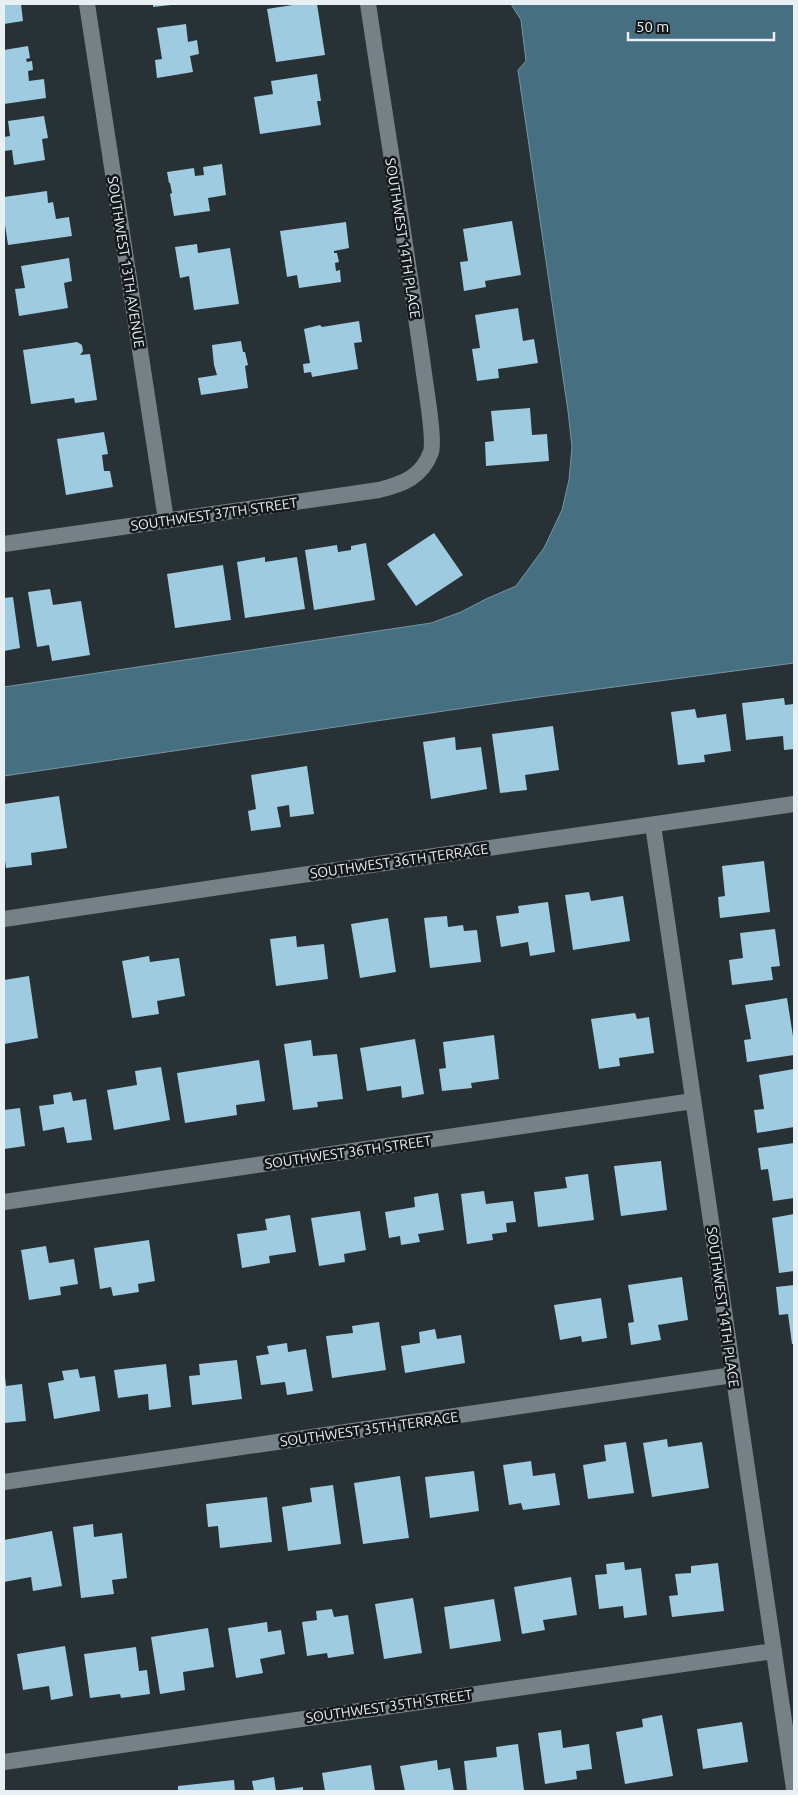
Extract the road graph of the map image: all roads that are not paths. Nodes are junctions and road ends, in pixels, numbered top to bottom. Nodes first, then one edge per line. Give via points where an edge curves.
1 (87, 4) edge
2 (368, 4) edge
3 (421, 472) joint
4 (166, 520) junction
5 (4, 544) edge
6 (794, 804) edge
7 (654, 825) junction
8 (4, 920) edge
9 (693, 1101) junction
10 (4, 1202) edge
11 (733, 1375) junction
12 (4, 1482) edge
13 (774, 1650) junction
14 (4, 1762) edge
15 (794, 1789) edge

1 - 4 street, SOUTHWEST 13TH AVENUE
2 - 3 street, SOUTHWEST 14TH PLACE via 431,428 431,451
3 - 4 street, SOUTHWEST 37TH STREET via 399,485 379,490
4 - 5 street, SOUTHWEST 37TH STREET
6 - 7 street, SOUTHWEST 36TH TERRACE
7 - 8 street, SOUTHWEST 36TH TERRACE
7 - 9 street, SOUTHWEST 14TH PLACE
9 - 10 street, SOUTHWEST 36TH STREET
9 - 11 street, SOUTHWEST 14TH PLACE
11 - 12 street, SOUTHWEST 35TH TERRACE
11 - 13 street, SOUTHWEST 14TH PLACE
13 - 14 street, SOUTHWEST 35TH STREET
13 - 15 street, SOUTHWEST 14TH PLACE

